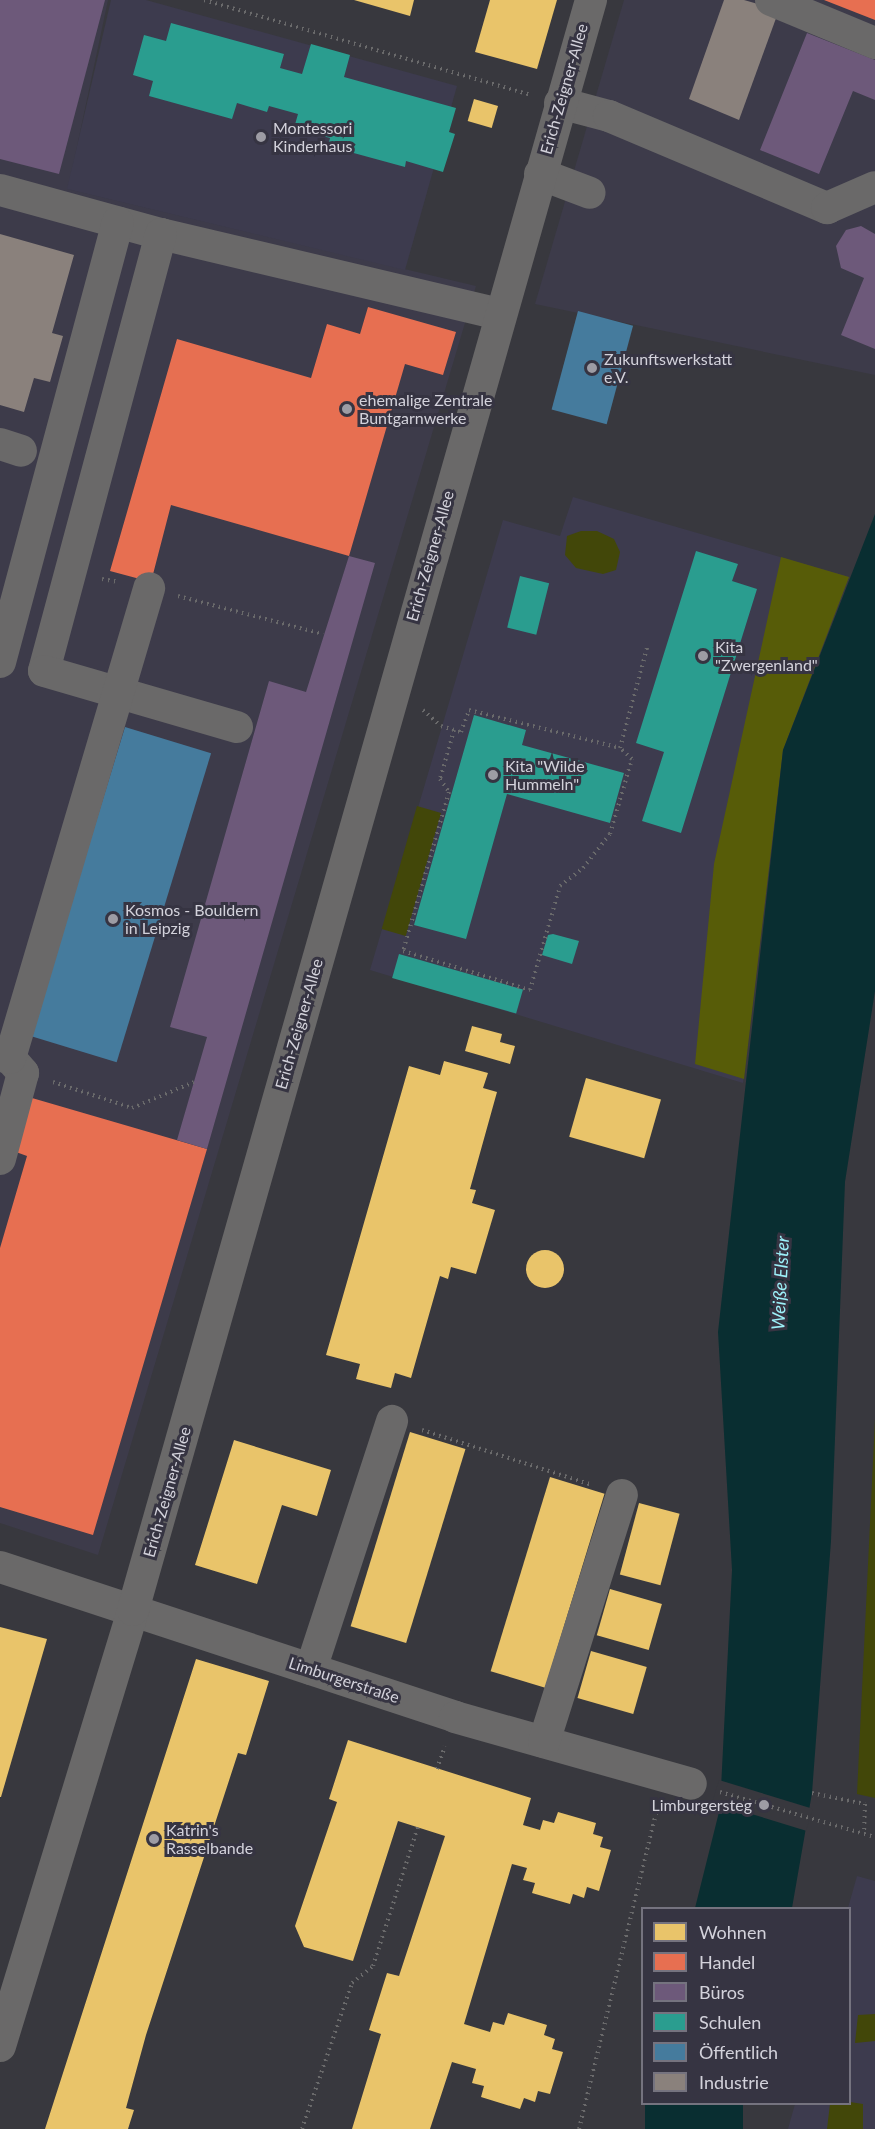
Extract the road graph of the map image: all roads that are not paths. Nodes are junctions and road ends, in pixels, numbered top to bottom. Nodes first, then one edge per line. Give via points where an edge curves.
1 (591, 0) edge
2 (771, 0) edge
3 (875, 44) edge
4 (560, 103) junction
5 (540, 174) junction
6 (875, 187) edge
7 (0, 190) edge
8 (590, 193) dead end
9 (118, 223) junction
10 (161, 234) junction
11 (499, 314) junction
12 (149, 588) road end
13 (0, 662) edge
14 (117, 690) junction
15 (237, 727) dead end
16 (11, 1062) edge
17 (0, 1159) edge
18 (393, 1421) road end
19 (622, 1495) road end
20 (0, 1567) edge
21 (133, 1610) junction
22 (311, 1669) junction
23 (544, 1742) junction
24 (678, 1780) road end
25 (0, 2046) edge

1 - 4 street, Erich-Zeigner-Allee
2 - 3 street
4 - 5 street, Erich-Zeigner-Allee
4 - 6 street via 609,116 827,208
5 - 8 street
5 - 11 street, Erich-Zeigner-Allee
7 - 9 street
9 - 10 street
9 - 13 street
10 - 11 street
10 - 14 street via 44,671
11 - 21 street, Erich-Zeigner-Allee
12 - 14 street
14 - 15 street
14 - 16 street
16 - 17 street
18 - 22 street
19 - 23 street
20 - 21 street, Limburgerstraße
21 - 22 street, Limburgerstraße
21 - 25 street, Erich-Zeigner-Allee
22 - 23 street, Limburgerstraße
23 - 24 street, Limburgerstraße

